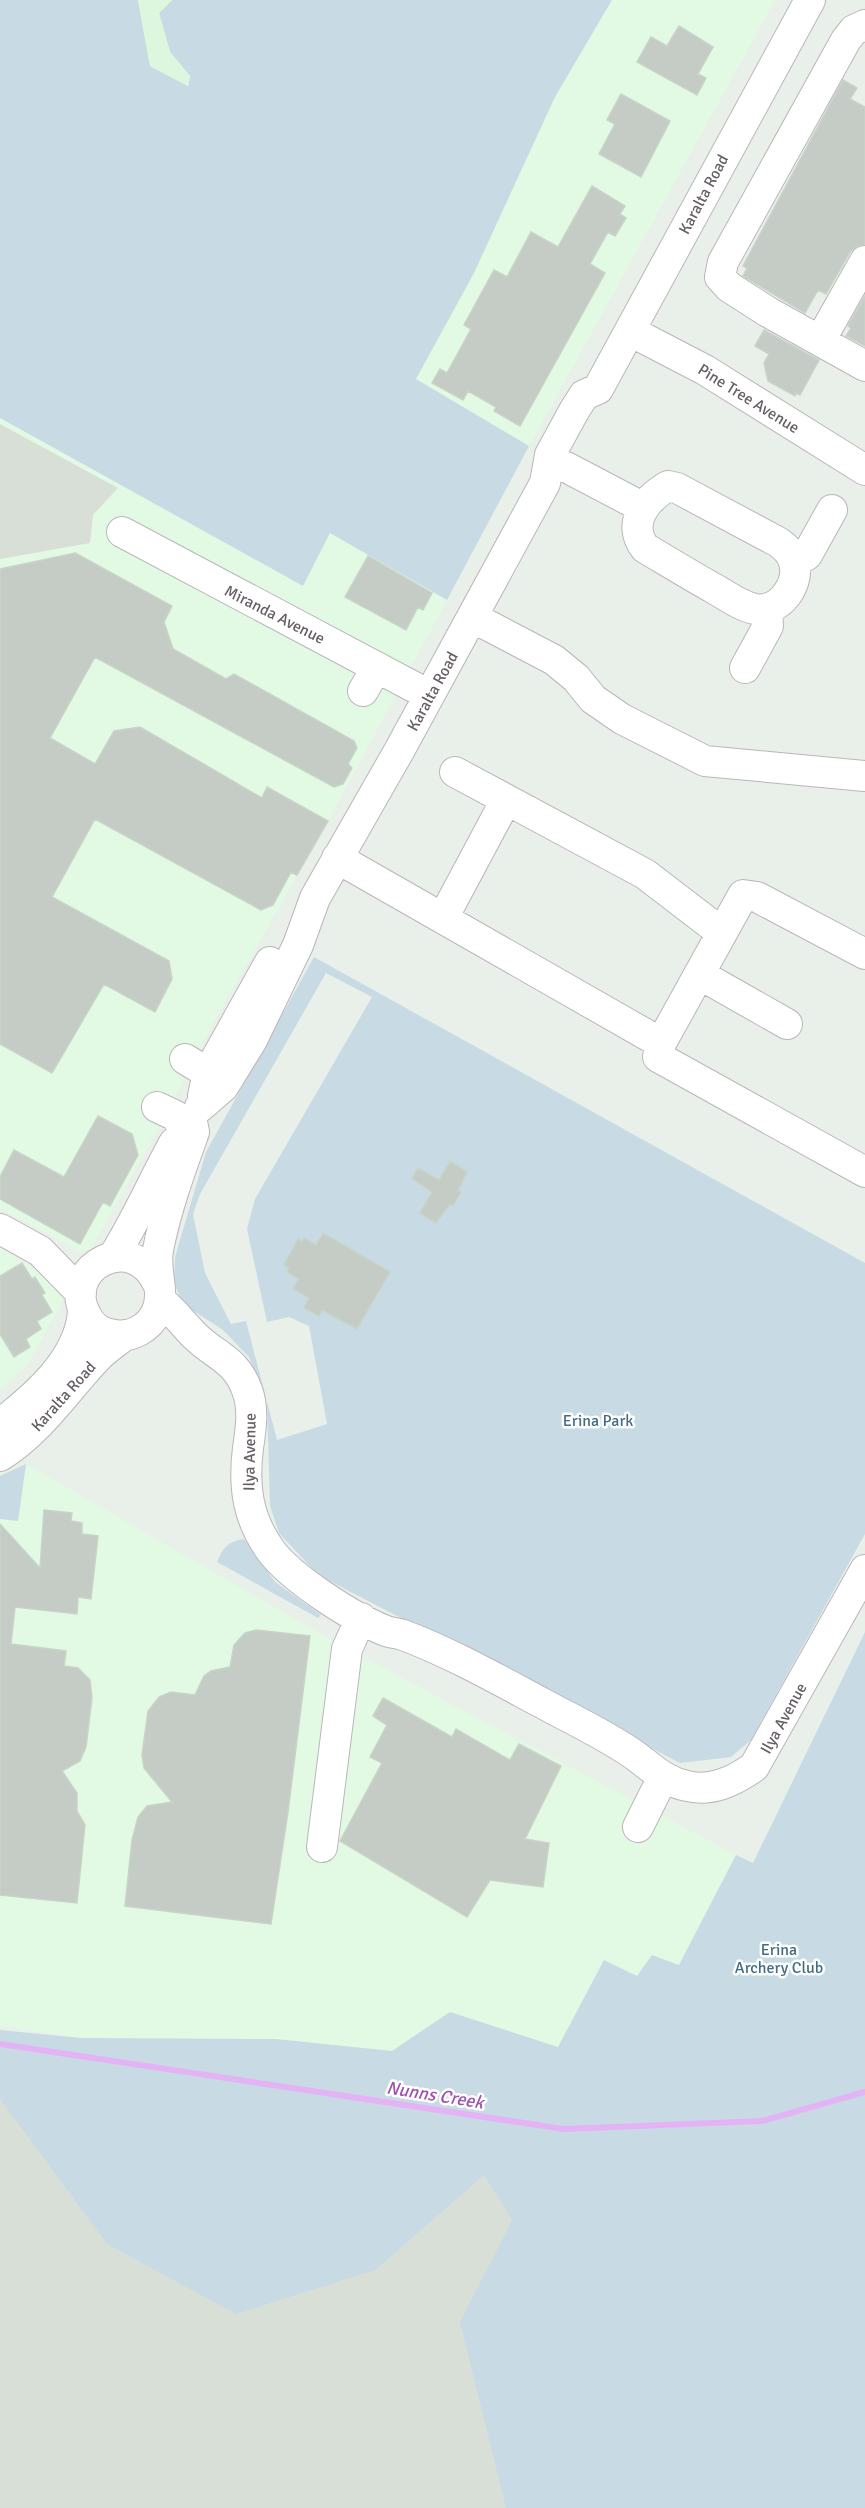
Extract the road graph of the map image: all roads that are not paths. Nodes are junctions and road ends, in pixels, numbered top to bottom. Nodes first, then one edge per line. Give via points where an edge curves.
1 (810, 0) edge
2 (865, 25) edge
3 (865, 261) edge
4 (630, 331) junction
5 (820, 341) junction
6 (865, 366) edge
7 (865, 470) edge
8 (555, 475) junction
9 (642, 507) junction
10 (832, 510) dead end
11 (122, 532) dead end
12 (795, 562) junction
13 (767, 609) junction
14 (472, 616) junction
15 (745, 669) dead end
16 (429, 695) junction
17 (455, 772) dead end
18 (865, 775) edge
19 (507, 800) junction
20 (337, 858) junction
21 (315, 898) junction
22 (443, 918) junction
23 (722, 933) junction
24 (865, 954) edge
25 (699, 974) junction
26 (787, 1024) dead end
27 (661, 1043) junction
28 (157, 1107) dead end
29 (192, 1119) junction
30 (865, 1172) edge
31 (0, 1229) edge
32 (40, 1251) junction
33 (106, 1259) junction
34 (159, 1292) junction
35 (82, 1302) junction
36 (132, 1333) junction
37 (195, 1337) junction
38 (0, 1424) edge
39 (0, 1456) edge
40 (865, 1570) edge
41 (374, 1625) junction
42 (657, 1773) junction
43 (638, 1827) dead end
44 (322, 1846) dead end

1 - 4 street, Karalta Road
2 - 5 street via 846,40 723,262 720,277 729,287
3 - 5 street
4 - 7 street, Pine Tree Avenue via 710,362
4 - 8 street, Karalta Road via 598,389 584,395 550,455
5 - 6 street
8 - 9 street
8 - 14 street, Karalta Road
9 - 12 street via 668,486 677,488 778,542
9 - 13 street via 637,531 645,548 744,606
10 - 12 street via 807,555
11 - 16 street, Miranda Avenue via 194,587 370,679
12 - 13 street via 792,584 784,599
13 - 15 street via 768,626
14 - 16 street, Karalta Road
14 - 18 street via 554,660 593,699 622,719 705,761
16 - 20 street, Karalta Road
17 - 19 street
19 - 22 street
19 - 23 street via 645,874
20 - 21 street, Karalta Road
20 - 22 street
21 - 29 street, Karalta Road via 298,945 252,1040 223,1087
21 - 29 street, Karalta Road via 197,1066
22 - 27 street
23 - 24 street via 743,895 758,897
23 - 25 street
25 - 26 street
25 - 27 street
27 - 30 street via 658,1057
28 - 29 street
29 - 33 street, Karalta Road via 148,1190 127,1235
29 - 34 street, Karalta Road via 194,1132 164,1216 157,1252
31 - 32 street
32 - 33 street
32 - 35 street
33 - 34 street via 124,1256 146,1265
33 - 35 street, Karalta Road via 90,1270 84,1281
34 - 36 street, Karalta Road via 153,1318
34 - 37 street, Ilya Avenue
35 - 36 street via 88,1320 104,1332
35 - 38 street, Karalta Road via 74,1345 67,1358
36 - 37 street, Ilya Avenue
36 - 39 street, Karalta Road via 98,1357 34,1429
37 - 41 street, Ilya Avenue via 233,1364 248,1391 252,1423 248,1507 257,1529 283,1566 299,1580
40 - 42 street, Ilya Avenue via 754,1767 710,1788 685,1786
41 - 42 street, Ilya Avenue via 412,1639 541,1702 636,1756
41 - 44 street via 347,1649
42 - 43 street

